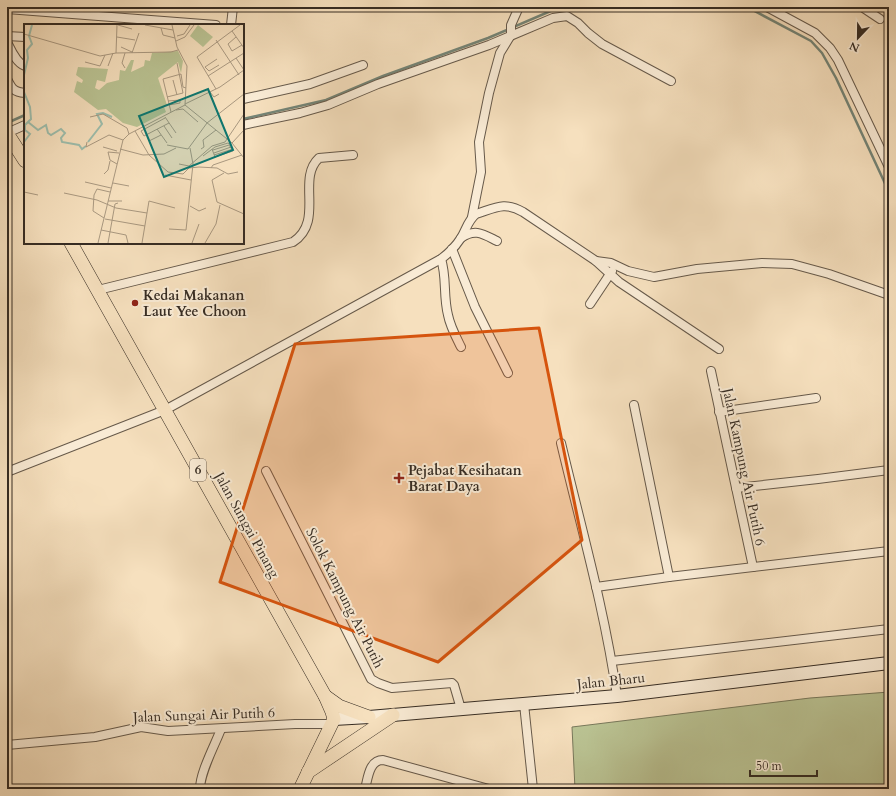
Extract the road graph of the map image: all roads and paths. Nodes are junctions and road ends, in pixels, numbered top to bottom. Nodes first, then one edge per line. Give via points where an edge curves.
1 (233, 7) edge
2 (519, 7) edge
3 (767, 7) edge
4 (862, 7) edge
5 (7, 9) edge
6 (880, 19) dead end
7 (203, 24) edge
8 (231, 24) edge
9 (511, 31) junction
10 (7, 36) edge
11 (24, 37) edge
12 (7, 42) edge
13 (363, 65) dead end
14 (24, 66) edge
15 (7, 79) edge
16 (671, 81) dead end
17 (24, 93) edge
18 (244, 99) edge
19 (24, 125) edge
20 (244, 125) edge
21 (7, 133) edge
22 (353, 156) dead end
23 (24, 159) edge
24 (889, 167) edge
25 (472, 217) junction
26 (461, 238) junction
27 (497, 241) dead end
28 (72, 244) edge
29 (452, 249) junction
30 (441, 258) junction
31 (596, 261) junction
32 (616, 265) junction
33 (610, 274) junction
34 (98, 290) junction
35 (889, 295) edge
36 (590, 304) dead end
37 (461, 347) dead end
38 (718, 348) dead end
39 (711, 371) dead end
40 (508, 372) dead end
41 (816, 398) dead end
42 (634, 406) dead end
43 (165, 410) junction
44 (719, 412) junction
45 (561, 443) dead end
46 (889, 470) edge
47 (266, 471) dead end
48 (7, 472) edge
49 (736, 488) junction
50 (889, 551) edge
51 (752, 567) junction
52 (669, 576) junction
53 (596, 587) junction
54 (889, 629) edge
55 (612, 661) junction
56 (889, 663) edge
57 (325, 696) junction
58 (617, 696) junction
59 (524, 704) junction
60 (460, 709) junction
61 (393, 715) junction
62 (369, 718) junction
63 (333, 722) junction
64 (221, 729) junction
65 (7, 745) edge
66 (308, 772) junction
67 (200, 789) edge
68 (300, 789) edge
69 (365, 789) edge
70 (489, 789) edge
71 (532, 789) edge

1 - 8 street
2 - 9 street
3 - 24 street via 815,33 830,48
4 - 6 street
5 - 7 street
9 - 16 street via 567,16 602,44
9 - 20 street via 489,45 378,84 328,105
9 - 25 street via 494,72 483,120 479,142 481,172
10 - 11 street
12 - 14 street via 18,61
13 - 18 street via 310,84
15 - 17 street via 18,93
19 - 21 street
21 - 23 main road
22 - 34 street via 319,158 316,162 310,178 309,221 300,237 293,242
25 - 26 street
25 - 31 street via 506,205 514,207
26 - 27 street via 472,232
26 - 29 street
28 - 34 main road, Jalan Sungai Pinang / 6
29 - 30 street
29 - 40 street via 475,307
30 - 37 street via 447,315
30 - 43 street
31 - 32 street
31 - 33 street
32 - 33 street
32 - 35 street via 628,271 654,277 697,269 762,263 792,264
33 - 36 street
33 - 38 street
34 - 43 main road, Jalan Sungai Pinang / 6
39 - 44 street, Jalan Kampung Air Putih 6
41 - 44 street
42 - 52 street
43 - 48 street
43 - 57 main road, Jalan Sungai Pinang / 6
44 - 49 street, Jalan Kampung Air Putih 6
45 - 53 street
46 - 49 street
47 - 60 street, Solok Kampung Air Putih via 371,679 392,688 452,683
49 - 51 street, Jalan Kampung Air Putih 6
50 - 51 street
51 - 52 street
52 - 53 street
53 - 55 street
54 - 55 street
55 - 58 street
56 - 58 main road, Jalan Bharu
57 - 62 main road via 339,706
57 - 63 main road, Jalan Sungai Pinang / 6
58 - 59 main road, Jalan Bharu
59 - 60 main road, Jalan Bharu
59 - 71 street
60 - 61 main road, Jalan Bharu
61 - 62 main road, Jalan Bharu
61 - 66 main road
62 - 63 main road, Jalan Bharu
63 - 64 street, Jalan Sungai Air Putih 6
63 - 66 main road
64 - 65 street, Jalan Sungai Air Putih 6 via 168,731 141,727 95,736
64 - 67 street
66 - 68 main road
69 - 70 street via 373,764 380,760

